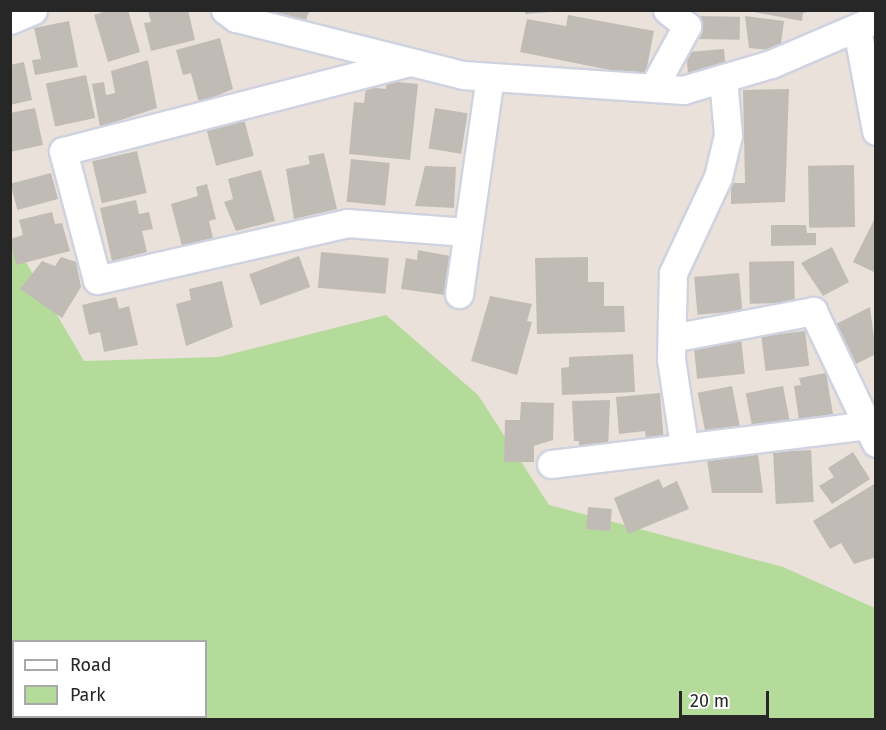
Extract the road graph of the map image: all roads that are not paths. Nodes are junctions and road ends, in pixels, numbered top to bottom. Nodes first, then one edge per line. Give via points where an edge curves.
1 (33, 10) edge
2 (225, 10) edge
3 (667, 10) edge
4 (10, 20) edge
5 (866, 24) edge
6 (410, 62) junction
7 (490, 78) junction
8 (723, 78) junction
9 (653, 88) junction
10 (876, 131) edge
11 (467, 232) junction
12 (459, 294) dead end
13 (672, 338) junction
14 (871, 434) edge
15 (684, 445) junction
16 (551, 464) dead end

1 - 4 street
2 - 6 street via 236,18
3 - 9 street via 687,26
5 - 8 street
5 - 10 street
6 - 7 street
6 - 11 street via 63,151 97,280 347,223
7 - 9 street
7 - 11 street
8 - 9 street via 683,90
8 - 13 street via 728,135 702,220 673,273
11 - 12 street
13 - 14 street via 813,311
13 - 15 street
14 - 15 street
15 - 16 street

